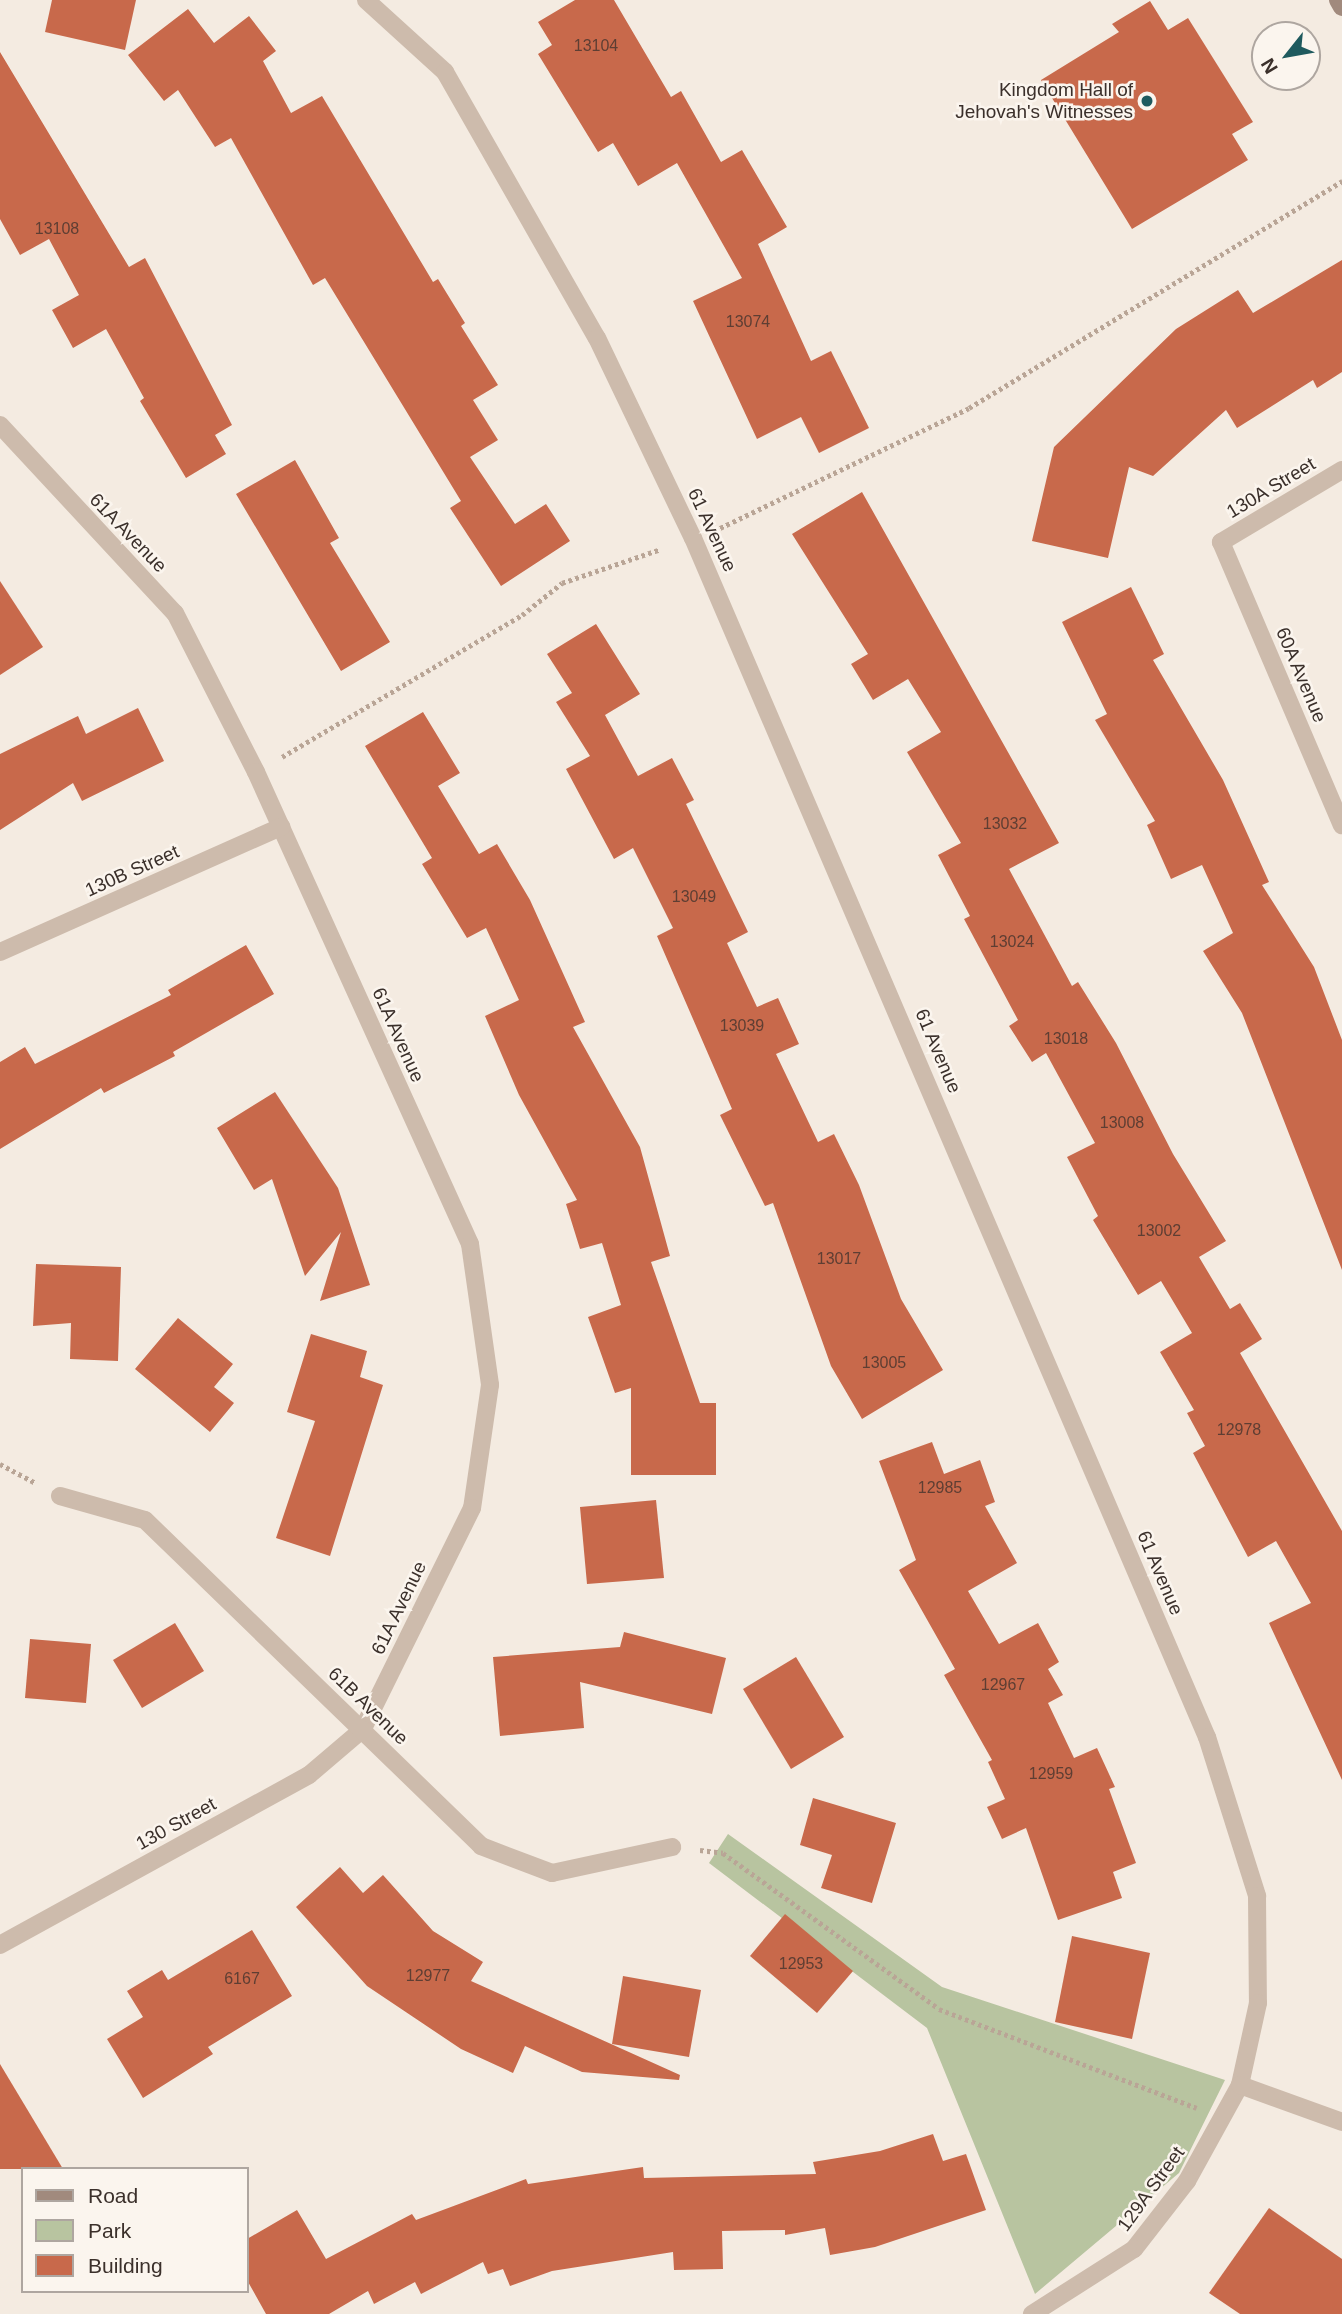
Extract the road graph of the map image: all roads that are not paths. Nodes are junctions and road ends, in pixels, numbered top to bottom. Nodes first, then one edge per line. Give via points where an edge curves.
1 (366, 0) edge
2 (1338, 0) edge
3 (1342, 7) edge
4 (0, 425) edge
5 (1342, 470) edge
6 (1221, 542) joint
7 (1342, 825) edge
8 (281, 827) junction
9 (0, 952) edge
10 (60, 1496) road end
11 (363, 1729) junction
12 (672, 1847) road end
13 (0, 1945) edge
14 (1240, 2085) junction
15 (1342, 2122) edge
16 (1032, 2314) edge

1 - 14 street, 61 Avenue via 444,72 597,338 736,630 1201,1724 1257,1896 1258,2003
2 - 3 street
4 - 8 street, 61A Avenue via 175,613
5 - 6 street, 130A Street
6 - 7 street, 60A Avenue
8 - 9 street, 130B Street
8 - 11 street, 61A Avenue via 470,1244 490,1385 472,1508
10 - 11 street, 61B Avenue via 145,1520
11 - 12 street, 61B Avenue via 481,1846 552,1873
11 - 13 street, 130 Street via 309,1775
14 - 15 street
14 - 16 street, 129A Street via 1187,2181 1133,2249

